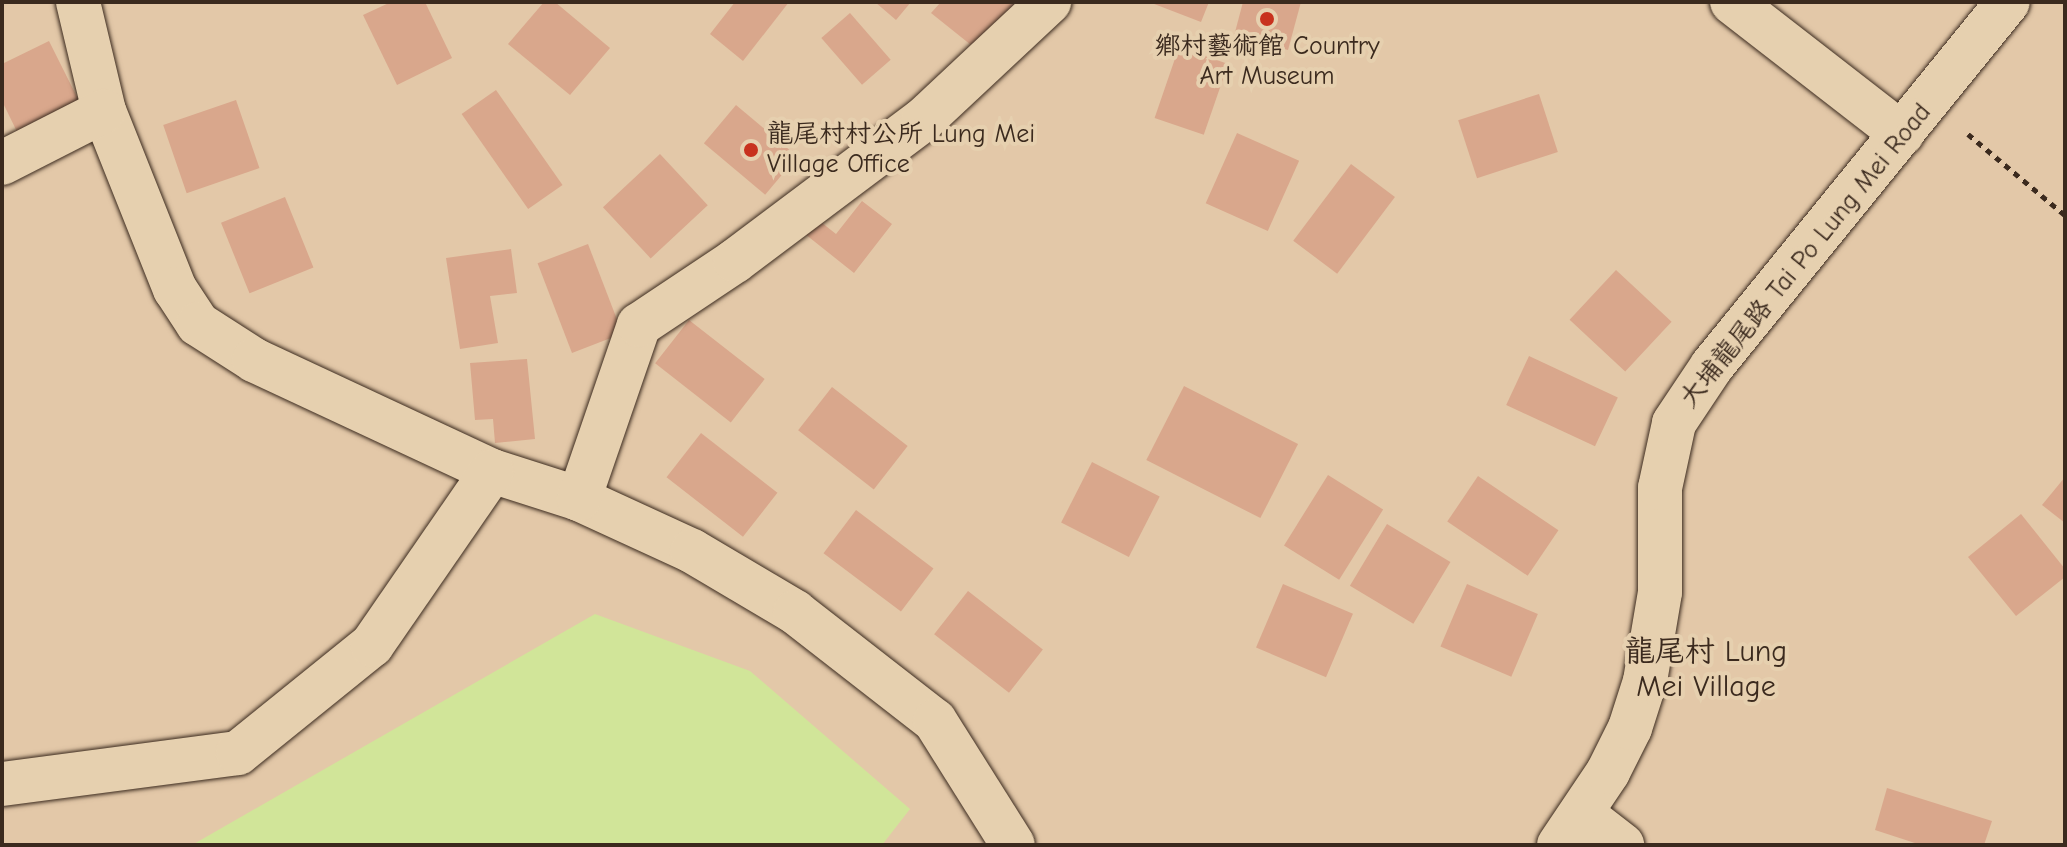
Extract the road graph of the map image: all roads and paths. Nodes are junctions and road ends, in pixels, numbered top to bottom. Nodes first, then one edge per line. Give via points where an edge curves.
1 (78, 2) edge
2 (1049, 2) edge
3 (1732, 2) edge
4 (2008, 2) edge
5 (104, 111) junction
6 (1961, 128) dead end
7 (1902, 134) junction
8 (2, 163) edge
9 (2065, 215) edge
10 (492, 471) junction
11 (579, 499) junction
12 (2, 784) edge
13 (1571, 829) edge
14 (1013, 845) edge
15 (1622, 845) edge

1 - 5 street
2 - 11 street via 923,120 735,261 639,325
3 - 7 street
4 - 7 street, 大埔龍尾路 Tai Po Lung Mei Road
5 - 8 street
5 - 10 street via 175,289 198,324 254,360
6 - 9 path
7 - 13 street, 大埔龍尾路 Tai Po Lung Mei Road via 1712,366 1674,423 1660,488 1660,592 1645,681 1630,728
10 - 11 street
10 - 12 street via 372,645 238,753
11 - 14 street via 692,551 795,612 935,721
13 - 15 street

